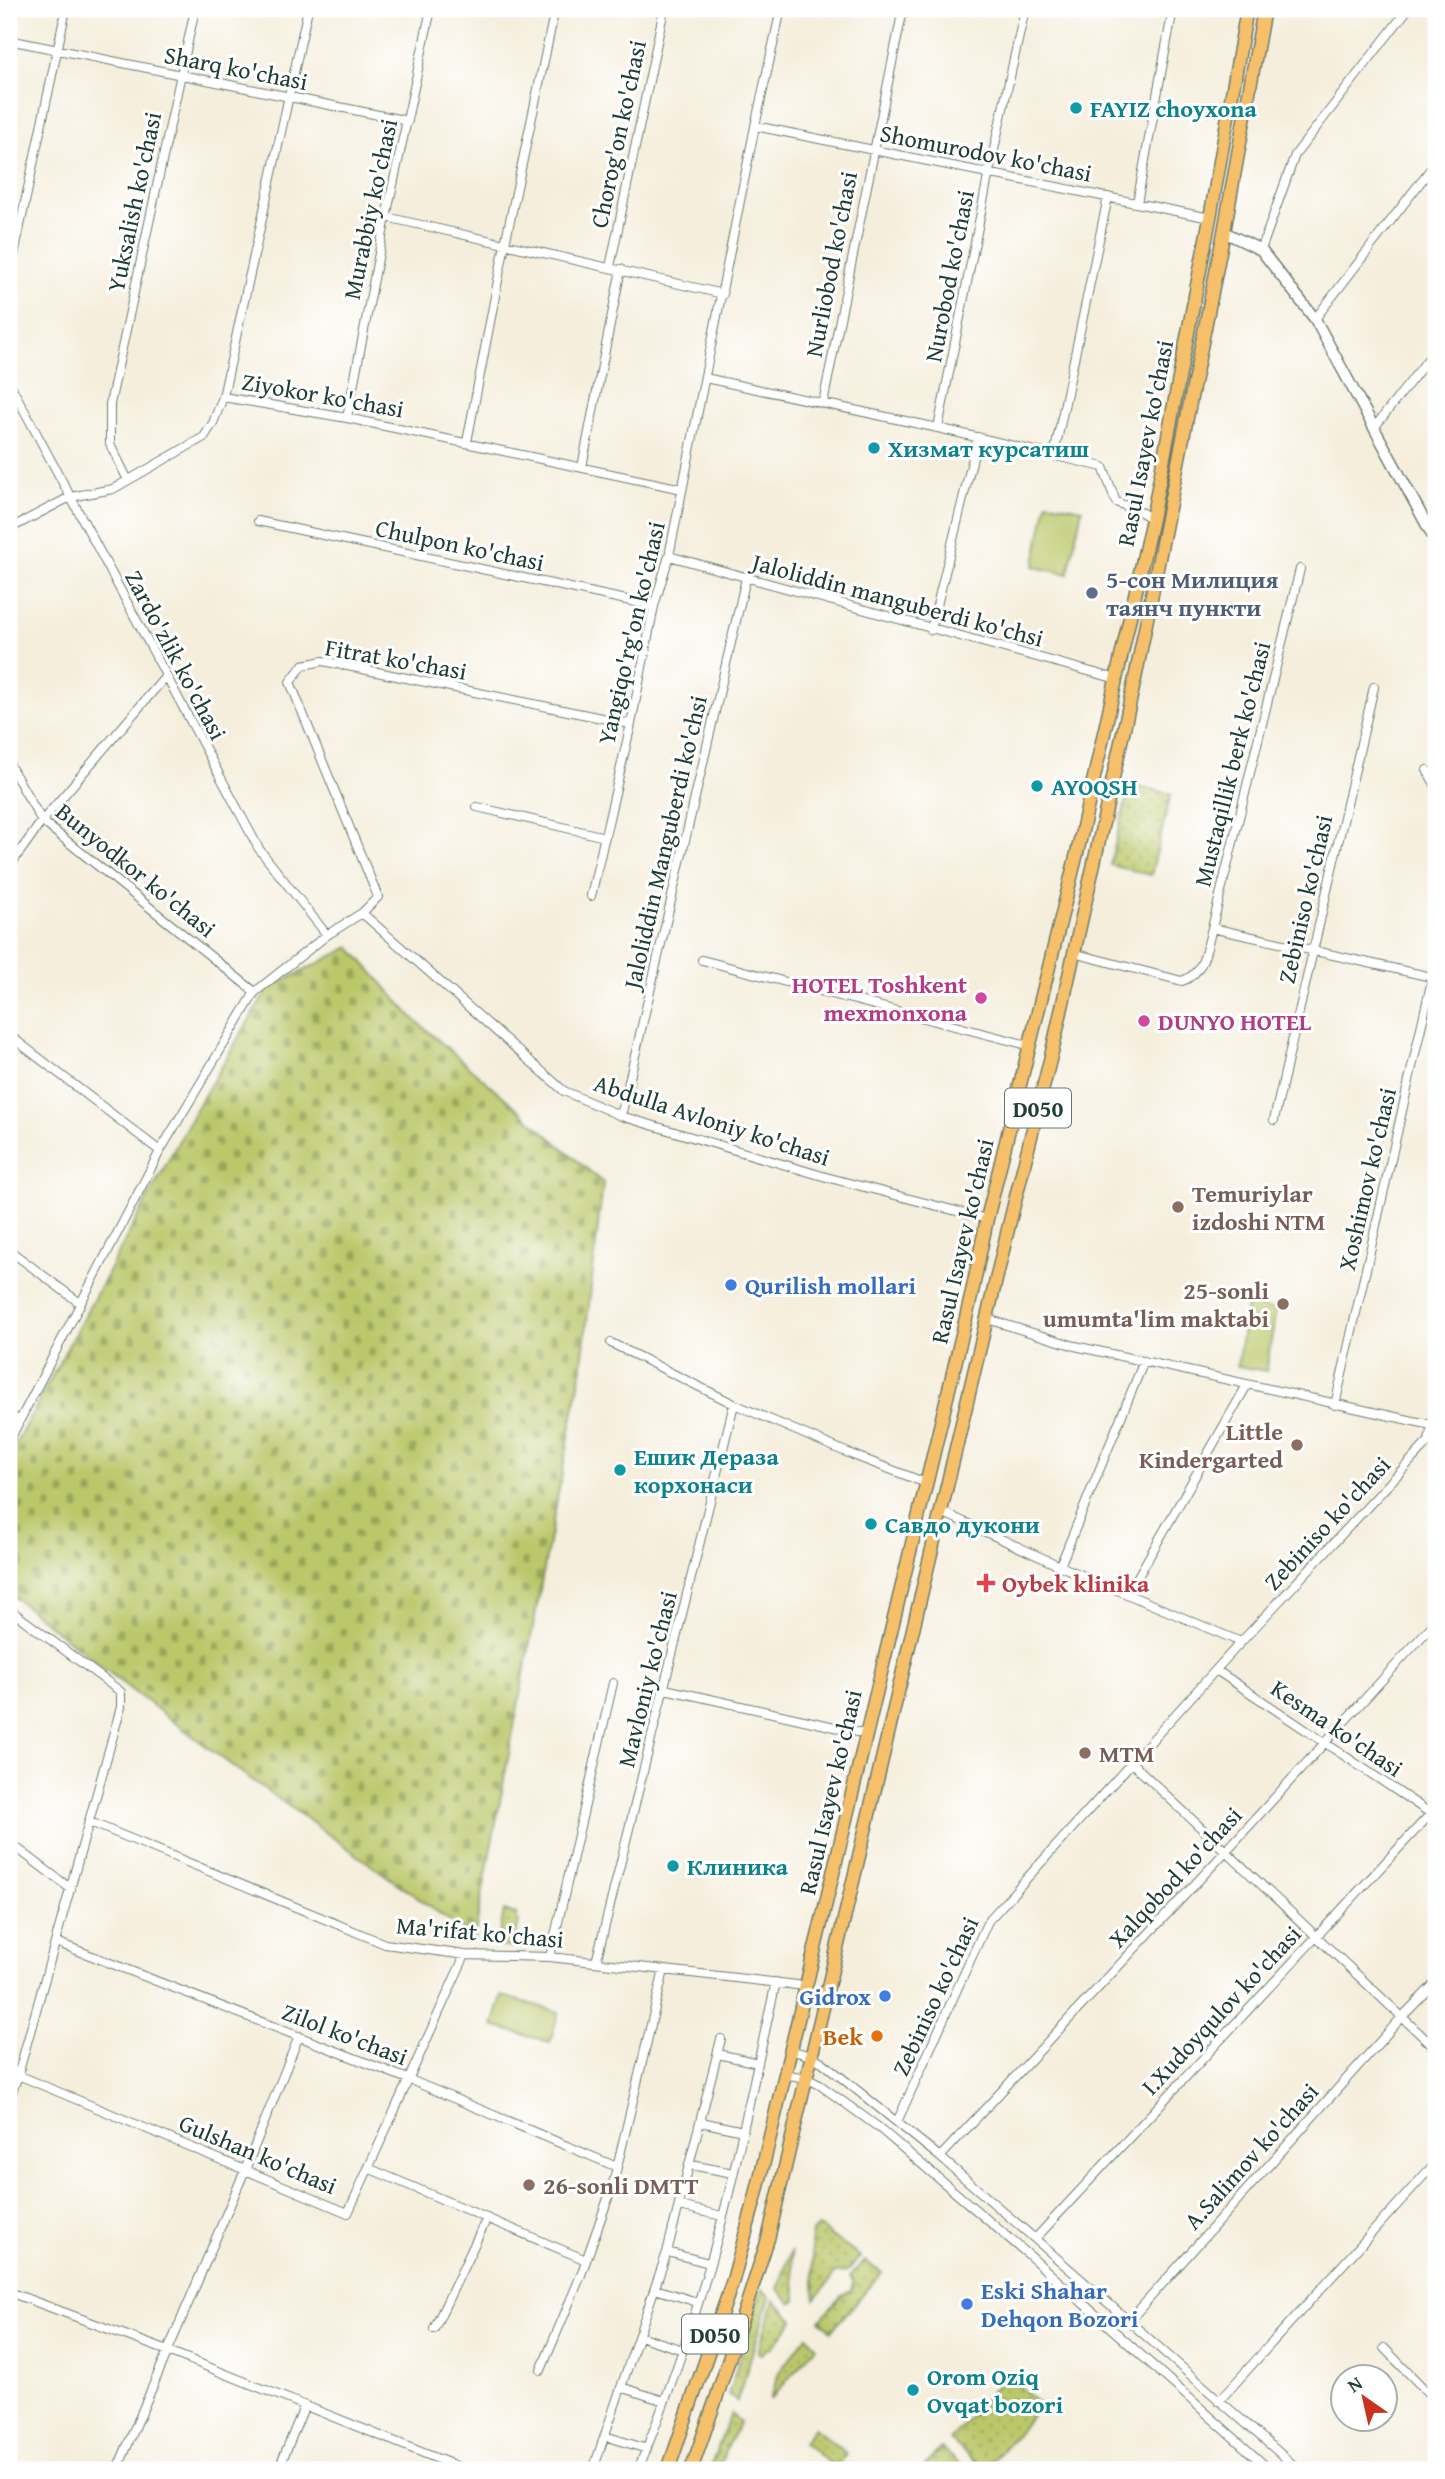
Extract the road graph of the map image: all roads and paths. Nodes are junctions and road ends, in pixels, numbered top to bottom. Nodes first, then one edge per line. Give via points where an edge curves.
1 (66, 9) edge
2 (195, 9) edge
3 (308, 9) edge
4 (431, 9) edge
5 (555, 9) edge
6 (664, 9) edge
7 (781, 9) edge
8 (903, 9) edge
9 (1025, 9) edge
10 (1173, 9) edge
11 (1247, 9) edge
12 (1264, 9) edge
13 (1408, 9) edge
14 (9, 40) edge
15 (57, 50) junction
16 (181, 77) junction
17 (289, 98) junction
18 (408, 121) junction
19 (755, 126) junction
20 (874, 150) junction
21 (1436, 162) edge
22 (989, 172) junction
23 (1108, 197) junction
24 (1137, 203) junction
25 (386, 217) junction
26 (1210, 218) junction
27 (1224, 232) junction
28 (505, 244) junction
29 (1261, 250) junction
30 (610, 267) junction
31 (621, 269) junction
32 (9, 278) edge
33 (723, 294) junction
34 (1315, 319) junction
35 (1436, 349) edge
36 (705, 378) junction
37 (9, 382) edge
38 (223, 397) junction
39 (823, 403) junction
40 (346, 418) junction
41 (938, 428) junction
42 (1374, 429) junction
43 (978, 437) junction
44 (467, 442) junction
45 (1054, 455) junction
46 (582, 467) junction
47 (128, 481) junction
48 (682, 489) junction
49 (70, 497) junction
50 (1152, 519) junction
51 (258, 521) dead end
52 (9, 529) edge
53 (1436, 540) edge
54 (669, 556) junction
55 (1300, 569) dead end
56 (746, 578) junction
57 (654, 607) junction
58 (931, 630) junction
59 (166, 676) junction
60 (1117, 679) junction
61 (1374, 687) dead end
62 (631, 724) junction
63 (9, 764) edge
64 (1427, 770) dead end
65 (1436, 786) edge
66 (477, 807) dead end
67 (42, 821) junction
68 (605, 837) junction
69 (9, 867) edge
70 (591, 895) dead end
71 (362, 913) junction
72 (1212, 928) junction
73 (327, 934) junction
74 (1313, 950) junction
75 (1073, 953) junction
76 (702, 960) dead end
77 (1436, 962) edge
78 (1435, 978) edge
79 (255, 992) junction
80 (9, 1035) edge
81 (1031, 1046) junction
82 (1052, 1052) junction
83 (621, 1116) junction
84 (1273, 1120) dead end
85 (160, 1151) junction
86 (987, 1219) junction
87 (9, 1250) edge
88 (80, 1303) junction
89 (987, 1319) junction
90 (611, 1343) dead end
91 (1144, 1361) junction
92 (1247, 1385) junction
93 (734, 1404) junction
94 (1335, 1405) junction
95 (9, 1414) edge
96 (19, 1421) junction
97 (1434, 1426) edge
98 (9, 1441) edge
99 (926, 1483) junction
100 (942, 1512) junction
101 (1060, 1566) junction
102 (1128, 1594) junction
103 (9, 1609) edge
104 (1436, 1620) edge
105 (1241, 1642) junction
106 (1216, 1670) junction
107 (613, 1683) dead end
108 (665, 1689) junction
109 (866, 1734) junction
110 (1324, 1743) junction
111 (1132, 1763) junction
112 (1434, 1813) edge
113 (90, 1822) junction
114 (9, 1842) edge
115 (1226, 1851) junction
116 (71, 1889) junction
117 (1317, 1935) junction
118 (56, 1942) junction
119 (465, 1955) junction
120 (550, 1957) junction
121 (596, 1962) junction
122 (664, 1970) junction
123 (776, 1982) junction
124 (1436, 1982) edge
125 (806, 1986) junction
126 (1402, 2017) junction
127 (299, 2036) junction
128 (721, 2039) dead end
129 (1436, 2049) edge
130 (790, 2050) junction
131 (718, 2054) junction
132 (811, 2056) junction
133 (758, 2063) junction
134 (9, 2068) edge
135 (784, 2074) junction
136 (18, 2075) junction
137 (806, 2078) junction
138 (408, 2079) junction
139 (9, 2101) edge
140 (701, 2122) junction
141 (898, 2123) junction
142 (743, 2131) junction
143 (890, 2137) junction
144 (940, 2157) junction
145 (1436, 2162) edge
146 (691, 2165) junction
147 (617, 2167) junction
148 (368, 2168) junction
149 (245, 2170) junction
150 (733, 2173) junction
151 (680, 2206) junction
152 (722, 2217) junction
153 (487, 2218) junction
154 (1035, 2239) junction
155 (667, 2252) junction
156 (586, 2260) junction
157 (709, 2263) junction
158 (655, 2289) junction
159 (9, 2292) edge
160 (697, 2302) junction
161 (1129, 2321) junction
162 (434, 2329) dead end
163 (639, 2336) junction
164 (1384, 2348) dead end
165 (683, 2350) junction
166 (168, 2351) junction
167 (541, 2370) dead end
168 (621, 2387) junction
169 (1204, 2388) junction
170 (664, 2401) junction
171 (1192, 2401) junction
172 (1219, 2401) junction
173 (1436, 2401) edge
174 (304, 2405) junction
175 (605, 2436) junction
176 (647, 2449) junction
177 (443, 2466) edge
178 (117, 2470) edge
179 (278, 2470) edge
180 (466, 2470) edge
181 (593, 2470) edge
182 (638, 2470) edge
183 (668, 2470) edge
184 (691, 2470) edge
185 (1270, 2470) edge
186 (1299, 2470) edge

1 - 15 street
2 - 16 street, Yuksalish ko'chasi
3 - 17 street, Ziyokor ko'chasi
4 - 18 street, Murabbiy ko'chasi
5 - 28 street
6 - 30 street, Chorog'on ko'chasi
7 - 19 street, Yangiqo'rg'on ko'chasi
8 - 20 street, Nurliobod ko'chasi
9 - 22 street, Nurobod ko'chasi
10 - 24 street
11 - 26 main road, Rasul Isayev ko'chasi / D050
12 - 27 main road, Rasul Isayev ko'chasi / D050
13 - 29 street via 1295,155
14 - 15 street, Sharq ko'chasi
15 - 16 street, Sharq ko'chasi
15 - 32 street
16 - 17 street, Sharq ko'chasi
16 - 47 street, Yuksalish ko'chasi via 110,404 110,444
17 - 18 street, Sharq ko'chasi
17 - 38 street, Ziyokor ko'chasi
18 - 25 street, Murabbiy ko'chasi
19 - 20 street, Shomurodov ko'chasi
19 - 33 street, Yangiqo'rg'on ko'chasi
20 - 22 street, Shomurodov ko'chasi
20 - 39 street, Nurliobod ko'chasi
21 - 34 street
22 - 23 street, Shomurodov ko'chasi
22 - 41 street, Nurobod ko'chasi
23 - 24 street, Shomurodov ko'chasi
23 - 45 street
24 - 26 street, Shomurodov ko'chasi
25 - 28 street, Chorog'on ko'chasi
25 - 40 street, Murabbiy ko'chasi
26 - 50 main road, Rasul Isayev ko'chasi / D050
27 - 29 street
27 - 75 main road, Rasul Isayev ko'chasi / D050 via 1135,679
28 - 30 street, Chorog'on ko'chasi
28 - 44 street
29 - 34 street
30 - 31 street, Chorog'on ko'chasi
31 - 33 street, Chorog'on ko'chasi
31 - 46 street
33 - 36 street, Yangiqo'rg'on ko'chasi
34 - 42 street
35 - 42 street
36 - 39 street
36 - 48 street, Yangiqo'rg'on ko'chasi
37 - 49 street, Zardo'zlik ko'chasi
38 - 40 street, Ziyokor ko'chasi
38 - 47 street via 204,437
39 - 41 street
40 - 44 street, Ziyokor ko'chasi
41 - 43 street
42 - 53 street
43 - 45 street
43 - 58 street
44 - 46 street, Ziyokor ko'chasi
45 - 50 street via 1103,467 1116,502
46 - 48 street, Ziyokor ko'chasi
47 - 49 street via 113,489
48 - 54 street, Yangiqo'rg'on ko'chasi
49 - 52 street
49 - 59 street, Zardo'zlik ko'chasi
50 - 60 main road, Rasul Isayev ko'chasi / D050
51 - 57 street, Chulpon ko'chasi
54 - 56 street, Jaloliddin manguberdi ko'chsi
54 - 57 street, Yangiqo'rg'on ko'chasi
55 - 72 street, Mustaqillik berk ko'chasi
56 - 58 street, Jaloliddin manguberdi ko'chsi
56 - 83 street, Jaloliddin Manguberdi ko'chsi
57 - 62 street, Yangiqo'rg'on ko'chasi
58 - 60 street, Jaloliddin manguberdi ko'chsi
59 - 67 street
59 - 73 street, Zardo'zlik ko'chasi via 259,849
60 - 81 main road, Rasul Isayev ko'chasi / D050
61 - 74 street, Zebiniso ko'chasi
62 - 68 street, Yangiqo'rg'on ko'chasi
62 - 71 street, Fitrat ko'chasi via 323,661 303,665 290,682 378,897
63 - 67 street, Bunyodkor ko'chasi
64 - 65 street
66 - 68 street
67 - 69 street
67 - 79 street, Bunyodkor ko'chasi
68 - 70 street, Yangiqo'rg'on ko'chasi
71 - 73 street
71 - 83 street, Abdulla Avloniy ko'chasi via 564,1091
72 - 74 street
72 - 75 street, Mustaqillik berk ko'chasi via 1200,969 1182,981
73 - 79 street
74 - 78 street
74 - 84 street, Zebiniso ko'chasi
75 - 82 main road, Rasul Isayev ko'chasi / D050
76 - 81 street
77 - 78 street, Xoshimov ko'chasi
78 - 94 street, Xoshimov ko'chasi
79 - 85 street
80 - 85 street
81 - 82 main road
81 - 86 main road, Rasul Isayev ko'chasi / D050
82 - 89 main road, Rasul Isayev ko'chasi / D050
83 - 86 street, Abdulla Avloniy ko'chasi
85 - 88 street
86 - 99 main road, Rasul Isayev ko'chasi / D050
87 - 88 street
88 - 96 street
89 - 91 street
89 - 100 main road, Rasul Isayev ko'chasi / D050
90 - 93 street
91 - 92 street
91 - 101 street
92 - 94 street
92 - 102 street
93 - 99 street
93 - 108 street, Mavloniy ko'chasi
94 - 97 street
95 - 96 street
96 - 98 street
97 - 105 street, Zebiniso ko'chasi via 1429,1441
99 - 109 main road, Rasul Isayev ko'chasi / D050
100 - 101 street
100 - 132 main road, Rasul Isayev ko'chasi / D050
101 - 102 street
102 - 105 street
103 - 113 street via 121,1692
104 - 110 street, Xalqobod ko'chasi
105 - 106 street, Zebiniso ko'chasi
106 - 110 street, Kesma ko'chasi
106 - 111 street, Zebiniso ko'chasi
107 - 120 street
108 - 109 street
108 - 121 street, Mavloniy ko'chasi
109 - 125 main road, Rasul Isayev ko'chasi / D050
110 - 112 street, Kesma ko'chasi
110 - 115 street, Xalqobod ko'chasi
111 - 115 street
111 - 141 street, Zebiniso ko'chasi via 988,1921
112 - 117 street, I.Xudoyqulov ko'chasi
113 - 116 street
113 - 119 street, Ma'rifat ko'chasi via 385,1944
114 - 116 street
115 - 117 street
115 - 144 street, Xalqobod ko'chasi
116 - 118 street
117 - 126 street
117 - 154 street, I.Xudoyqulov ko'chasi
118 - 127 street, Zilol ko'chasi
118 - 136 street
119 - 120 street, Ma'rifat ko'chasi
119 - 138 street, Gulshan ko'chasi
120 - 121 street, Ma'rifat ko'chasi
121 - 122 street, Ma'rifat ko'chasi
122 - 123 street, Ma'rifat ko'chasi
122 - 147 street
123 - 125 street, Ma'rifat ko'chasi
123 - 133 street
124 - 126 street, A.Salimov ko'chasi
125 - 130 main road, Rasul Isayev ko'chasi / D050
126 - 129 street
126 - 161 street, A.Salimov ko'chasi
127 - 138 street, Zilol ko'chasi
127 - 149 street
128 - 131 street
130 - 132 street
130 - 135 main road, Rasul Isayev ko'chasi / D050
131 - 133 street
131 - 140 street
132 - 137 main road, Rasul Isayev ko'chasi / D050
132 - 141 street
133 - 142 street
134 - 136 street, Gulshan ko'chasi
135 - 137 street
135 - 183 main road, Rasul Isayev ko'chasi / D050 via 733,2280
136 - 139 street
136 - 149 street, Gulshan ko'chasi
137 - 143 street
137 - 184 main road, Rasul Isayev ko'chasi / D050 via 768,2239
138 - 147 street, Zilol ko'chasi
138 - 148 street, Gulshan ko'chasi
140 - 142 street
140 - 146 street
141 - 143 street, Zebiniso ko'chasi via 897,2135
141 - 144 street
142 - 150 street
143 - 171 street
144 - 154 street
145 - 172 street
146 - 150 street
146 - 151 street
147 - 156 street
148 - 149 street, Gulshan ko'chasi via 348,2213
148 - 153 street
149 - 166 street
150 - 152 street
151 - 152 street
151 - 155 street
152 - 157 street
153 - 156 street
153 - 162 street
154 - 161 street
155 - 157 street
155 - 158 street
156 - 167 street
157 - 160 street
158 - 160 street
158 - 163 street
159 - 166 street
160 - 165 street
161 - 169 street
163 - 165 street
163 - 168 street
164 - 173 street
165 - 170 street
166 - 174 street
166 - 178 street
168 - 170 street
168 - 175 street
169 - 171 street
169 - 172 street
170 - 176 street
171 - 185 street
172 - 186 street
174 - 177 street
174 - 179 street
175 - 176 street
175 - 181 street
176 - 182 street
177 - 180 street

